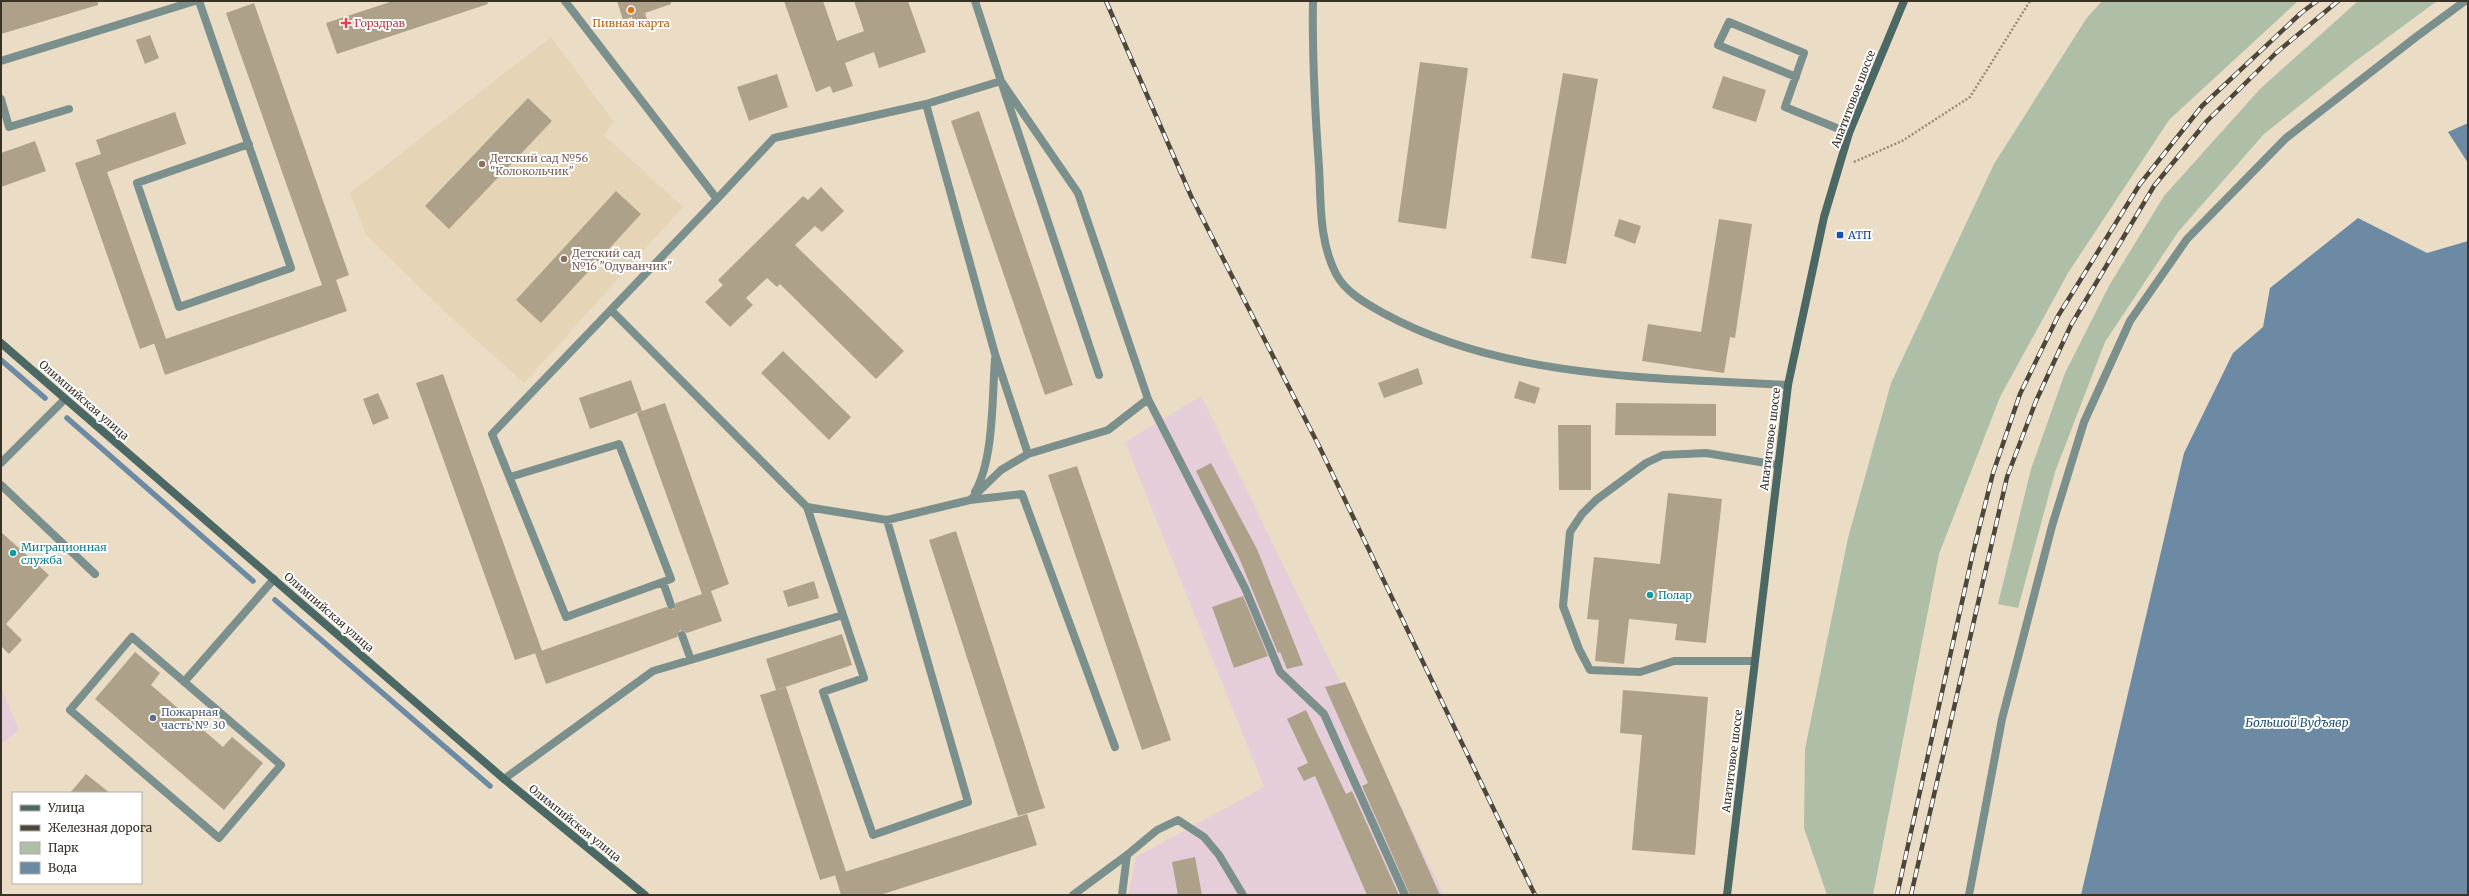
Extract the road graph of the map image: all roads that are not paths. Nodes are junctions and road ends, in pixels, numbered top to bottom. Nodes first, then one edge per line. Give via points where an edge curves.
1 (195, 1) edge
2 (199, 1) edge
3 (565, 1) edge
4 (975, 1) edge
5 (1313, 1) edge
6 (1904, 1) edge
7 (2465, 1) edge
8 (1, 61) edge
9 (1796, 77) junction
10 (1001, 81) junction
11 (1, 99) edge
12 (926, 104) junction
13 (70, 109) dead end
14 (1850, 133) junction
15 (248, 144) junction
16 (717, 199) junction
17 (611, 310) junction
18 (1, 343) edge
19 (995, 354) junction
20 (1099, 375) dead end
21 (1788, 385) junction
22 (65, 399) junction
23 (1148, 399) junction
24 (1028, 454) junction
25 (1, 463) edge
26 (1778, 464) junction
27 (510, 477) junction
28 (1, 485) edge
29 (970, 500) junction
30 (807, 507) junction
31 (887, 520) junction
32 (95, 574) dead end
33 (274, 579) junction
34 (663, 582) junction
35 (671, 605) dead end
36 (843, 615) junction
37 (682, 635) dead end
38 (691, 660) junction
39 (1754, 661) junction
40 (184, 682) junction
41 (1115, 747) dead end
42 (504, 780) junction
43 (1126, 855) junction
44 (645, 895) edge
45 (1073, 895) edge
46 (1122, 895) edge
47 (1243, 895) edge
48 (1404, 895) edge
49 (1727, 895) edge
50 (1969, 895) edge

1 - 8 lane
2 - 15 lane
3 - 16 lane
4 - 10 lane
5 - 21 lane via 1312,61 1324,244 1337,276 1358,299 1402,323 1468,349 1552,367
6 - 14 street, Апатитовое шоссе
7 - 50 lane via 2286,138 2187,239 2130,321 2084,422 2052,526 2002,719
9 - 9 lane via 1804,53 1729,22 1718,45
9 - 14 lane via 1785,107
10 - 12 lane
10 - 20 lane
10 - 23 lane via 1078,193
11 - 13 lane via 10,127
12 - 16 lane via 774,138
12 - 19 lane
14 - 21 street, Апатитовое шоссе via 1824,217
15 - 15 lane via 291,268 179,306 137,183
16 - 17 lane
17 - 27 lane via 492,434
17 - 30 lane
18 - 22 street, Олимпийская улица
19 - 24 lane
19 - 29 lane via 984,478
21 - 26 street, Апатитовое шоссе
22 - 25 lane
22 - 33 street, Олимпийская улица
23 - 24 lane via 1108,430
23 - 48 lane via 1245,588 1280,672 1324,714
24 - 29 lane via 1002,470
26 - 39 street, Апатитовое шоссе
26 - 39 lane via 1706,453 1663,455 1646,463 1596,500 1582,514 1570,532 1563,606 1590,670 1640,672 1674,661
27 - 34 lane via 566,617
27 - 34 lane via 620,444 671,579
28 - 32 lane
29 - 31 lane
29 - 41 lane via 1022,494
30 - 31 lane
30 - 36 lane
31 - 36 lane via 968,802 873,835 823,692 864,678
33 - 40 lane
33 - 42 street, Олимпийская улица
34 - 35 lane
36 - 38 lane
37 - 38 lane
38 - 42 lane via 653,671
39 - 49 street, Апатитовое шоссе
40 - 40 lane via 282,765 219,838 70,710 132,637
42 - 44 street, Олимпийская улица
43 - 45 lane
43 - 46 lane
43 - 47 lane via 1157,830 1178,820 1204,837 1219,855

